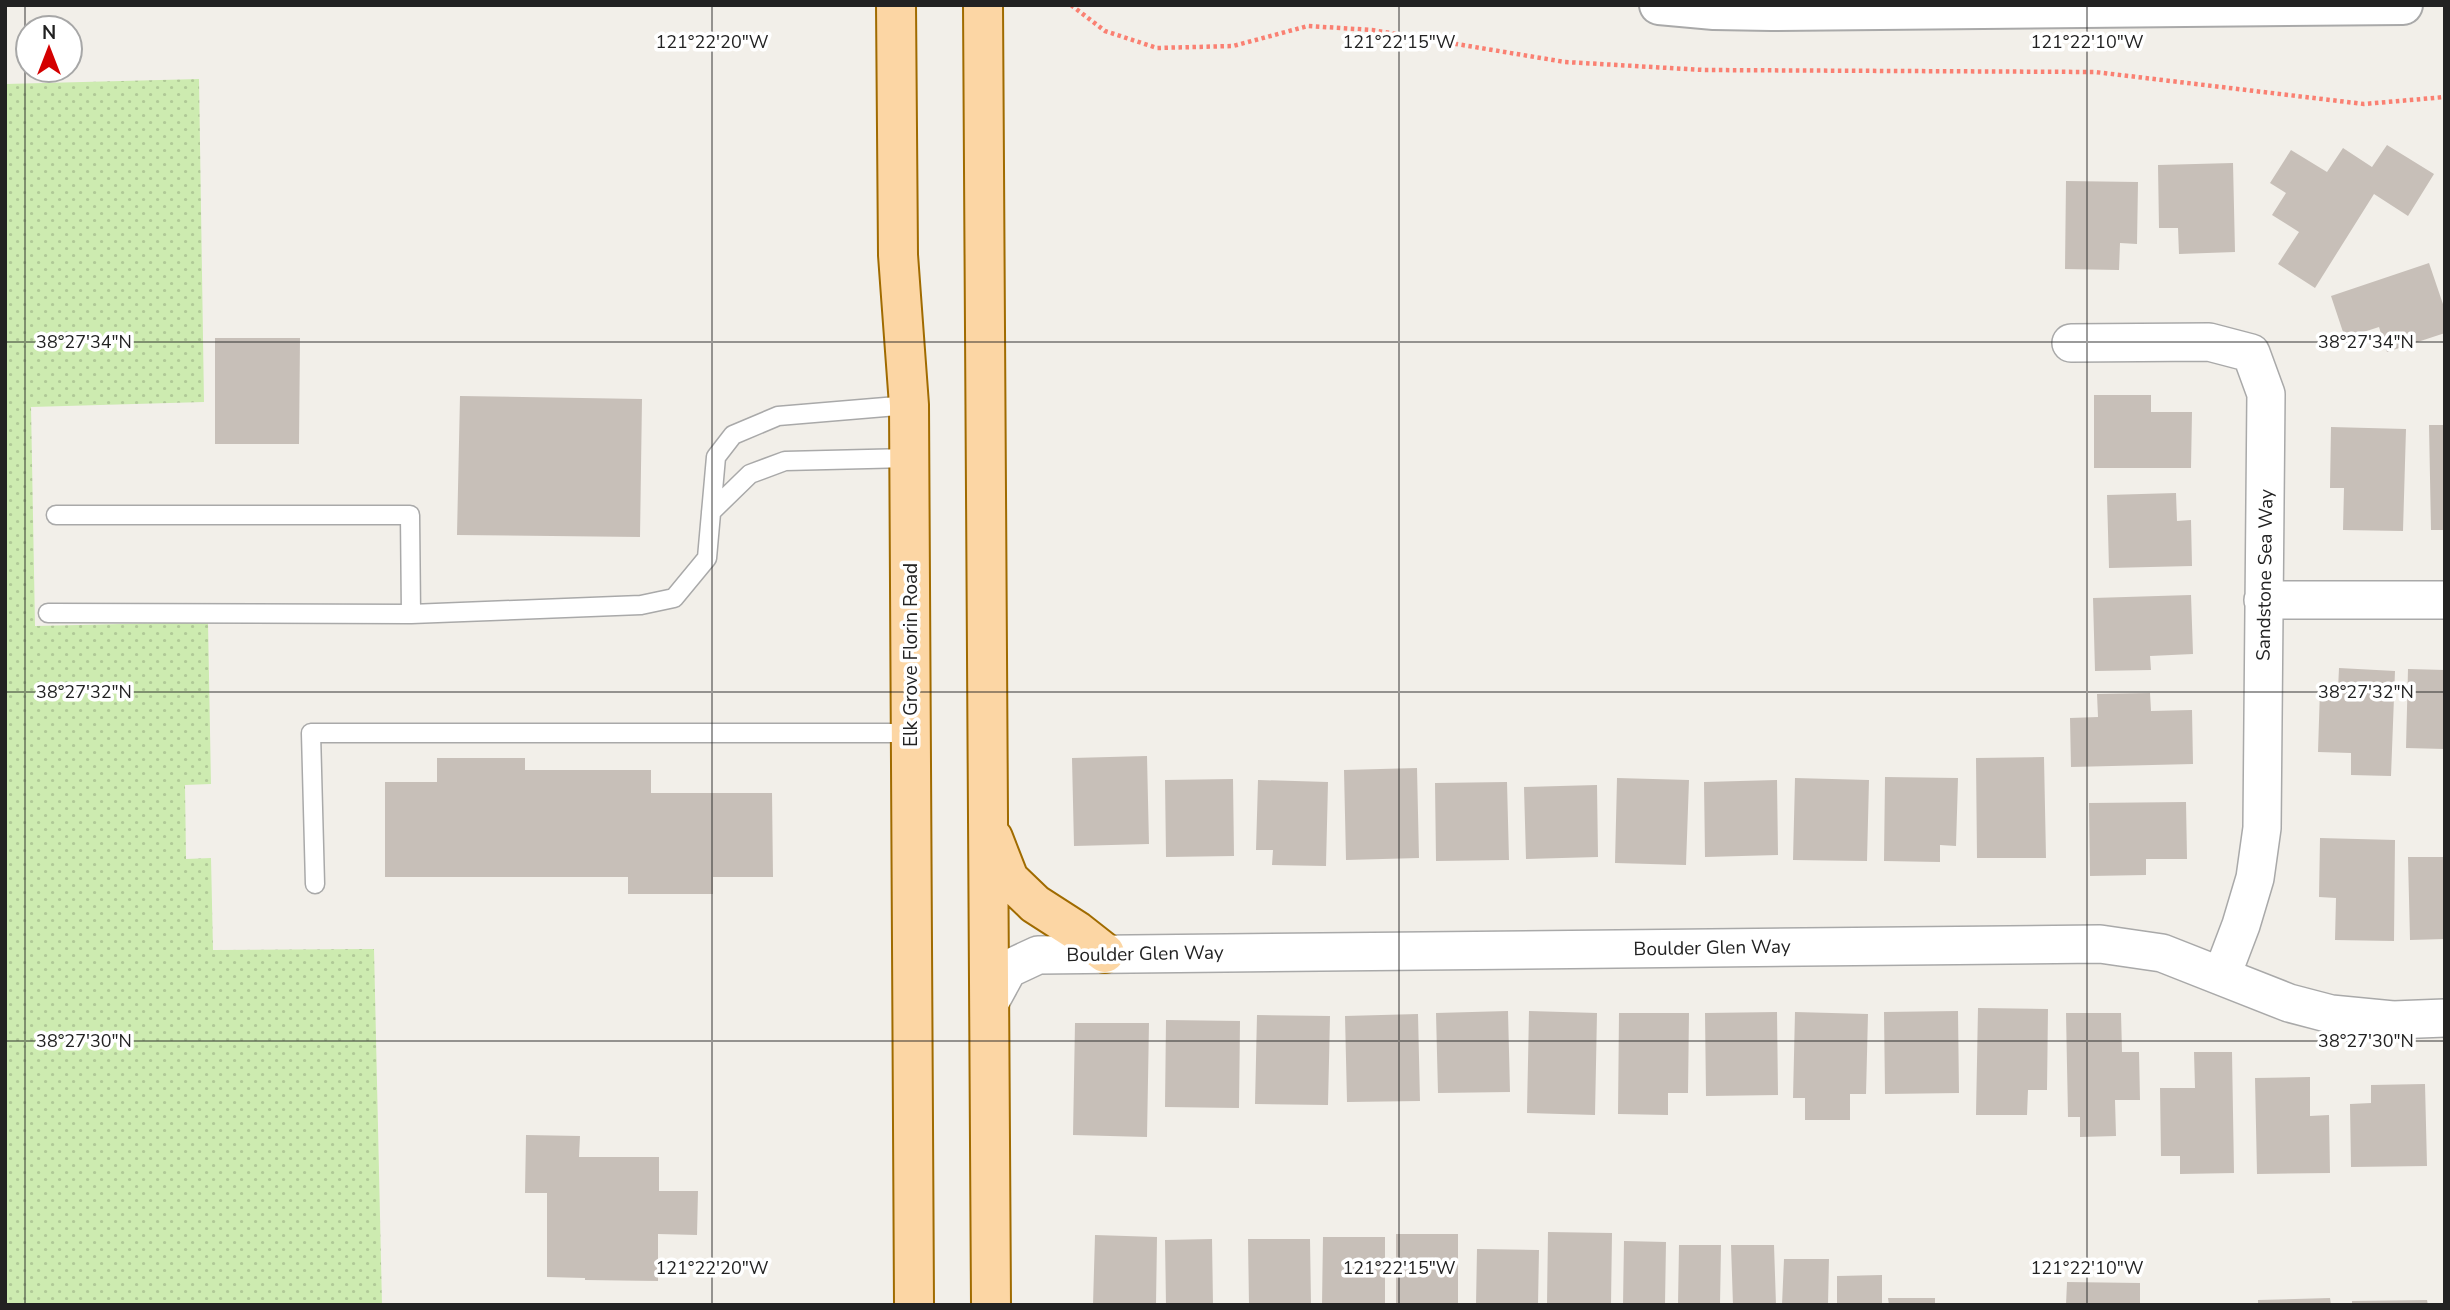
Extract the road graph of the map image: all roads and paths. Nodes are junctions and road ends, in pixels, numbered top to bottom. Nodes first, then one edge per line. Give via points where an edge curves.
1 (896, 5) edge
2 (984, 5) edge
3 (1071, 5) edge
4 (1659, 5) edge
5 (2403, 5) edge
6 (2203, 6) edge
7 (1771, 8) edge
8 (2445, 97) edge
9 (2071, 343) dead end
10 (909, 405) junction
11 (909, 458) junction
12 (711, 512) junction
13 (56, 515) dead end
14 (2263, 600) junction
15 (2445, 600) edge
16 (48, 613) dead end
17 (411, 614) junction
18 (911, 733) junction
19 (987, 822) junction
20 (315, 884) dead end
21 (1105, 953) junction
22 (2221, 975) junction
23 (990, 1002) junction
24 (2445, 1018) edge
25 (914, 1305) edge
26 (991, 1305) edge

1 - 10 main road, Elk Grove Florin Road via 898,256
2 - 19 main road
3 - 8 path via 1105,31 1157,48 1233,47 1308,26 1372,30 1565,62 1704,70 2095,72 2364,104
4 - 7 street via 1714,10
5 - 6 street
6 - 7 street
9 - 14 street, Sandstone Sea Way via 2209,342 2251,353 2266,394
10 - 11 main road, Elk Grove Florin Road
10 - 12 lane via 778,416 733,435 716,457
11 - 12 lane via 785,461 750,474
11 - 18 main road, Elk Grove Florin Road
12 - 17 lane via 707,558 674,598 641,605
13 - 17 lane via 410,515
14 - 15 street
14 - 22 street, Sandstone Sea Way via 2262,828 2255,878
16 - 17 lane
18 - 20 lane via 311,733
18 - 25 main road, Elk Grove Florin Road
19 - 21 main road via 1009,878 1035,904
19 - 23 main road
21 - 22 street, Boulder Glen Way via 2100,944 2162,953
21 - 23 street, Boulder Glen Way via 1038,955 1008,969
22 - 24 street, Boulder Glen Way via 2289,1003 2331,1014 2393,1020
23 - 26 main road

